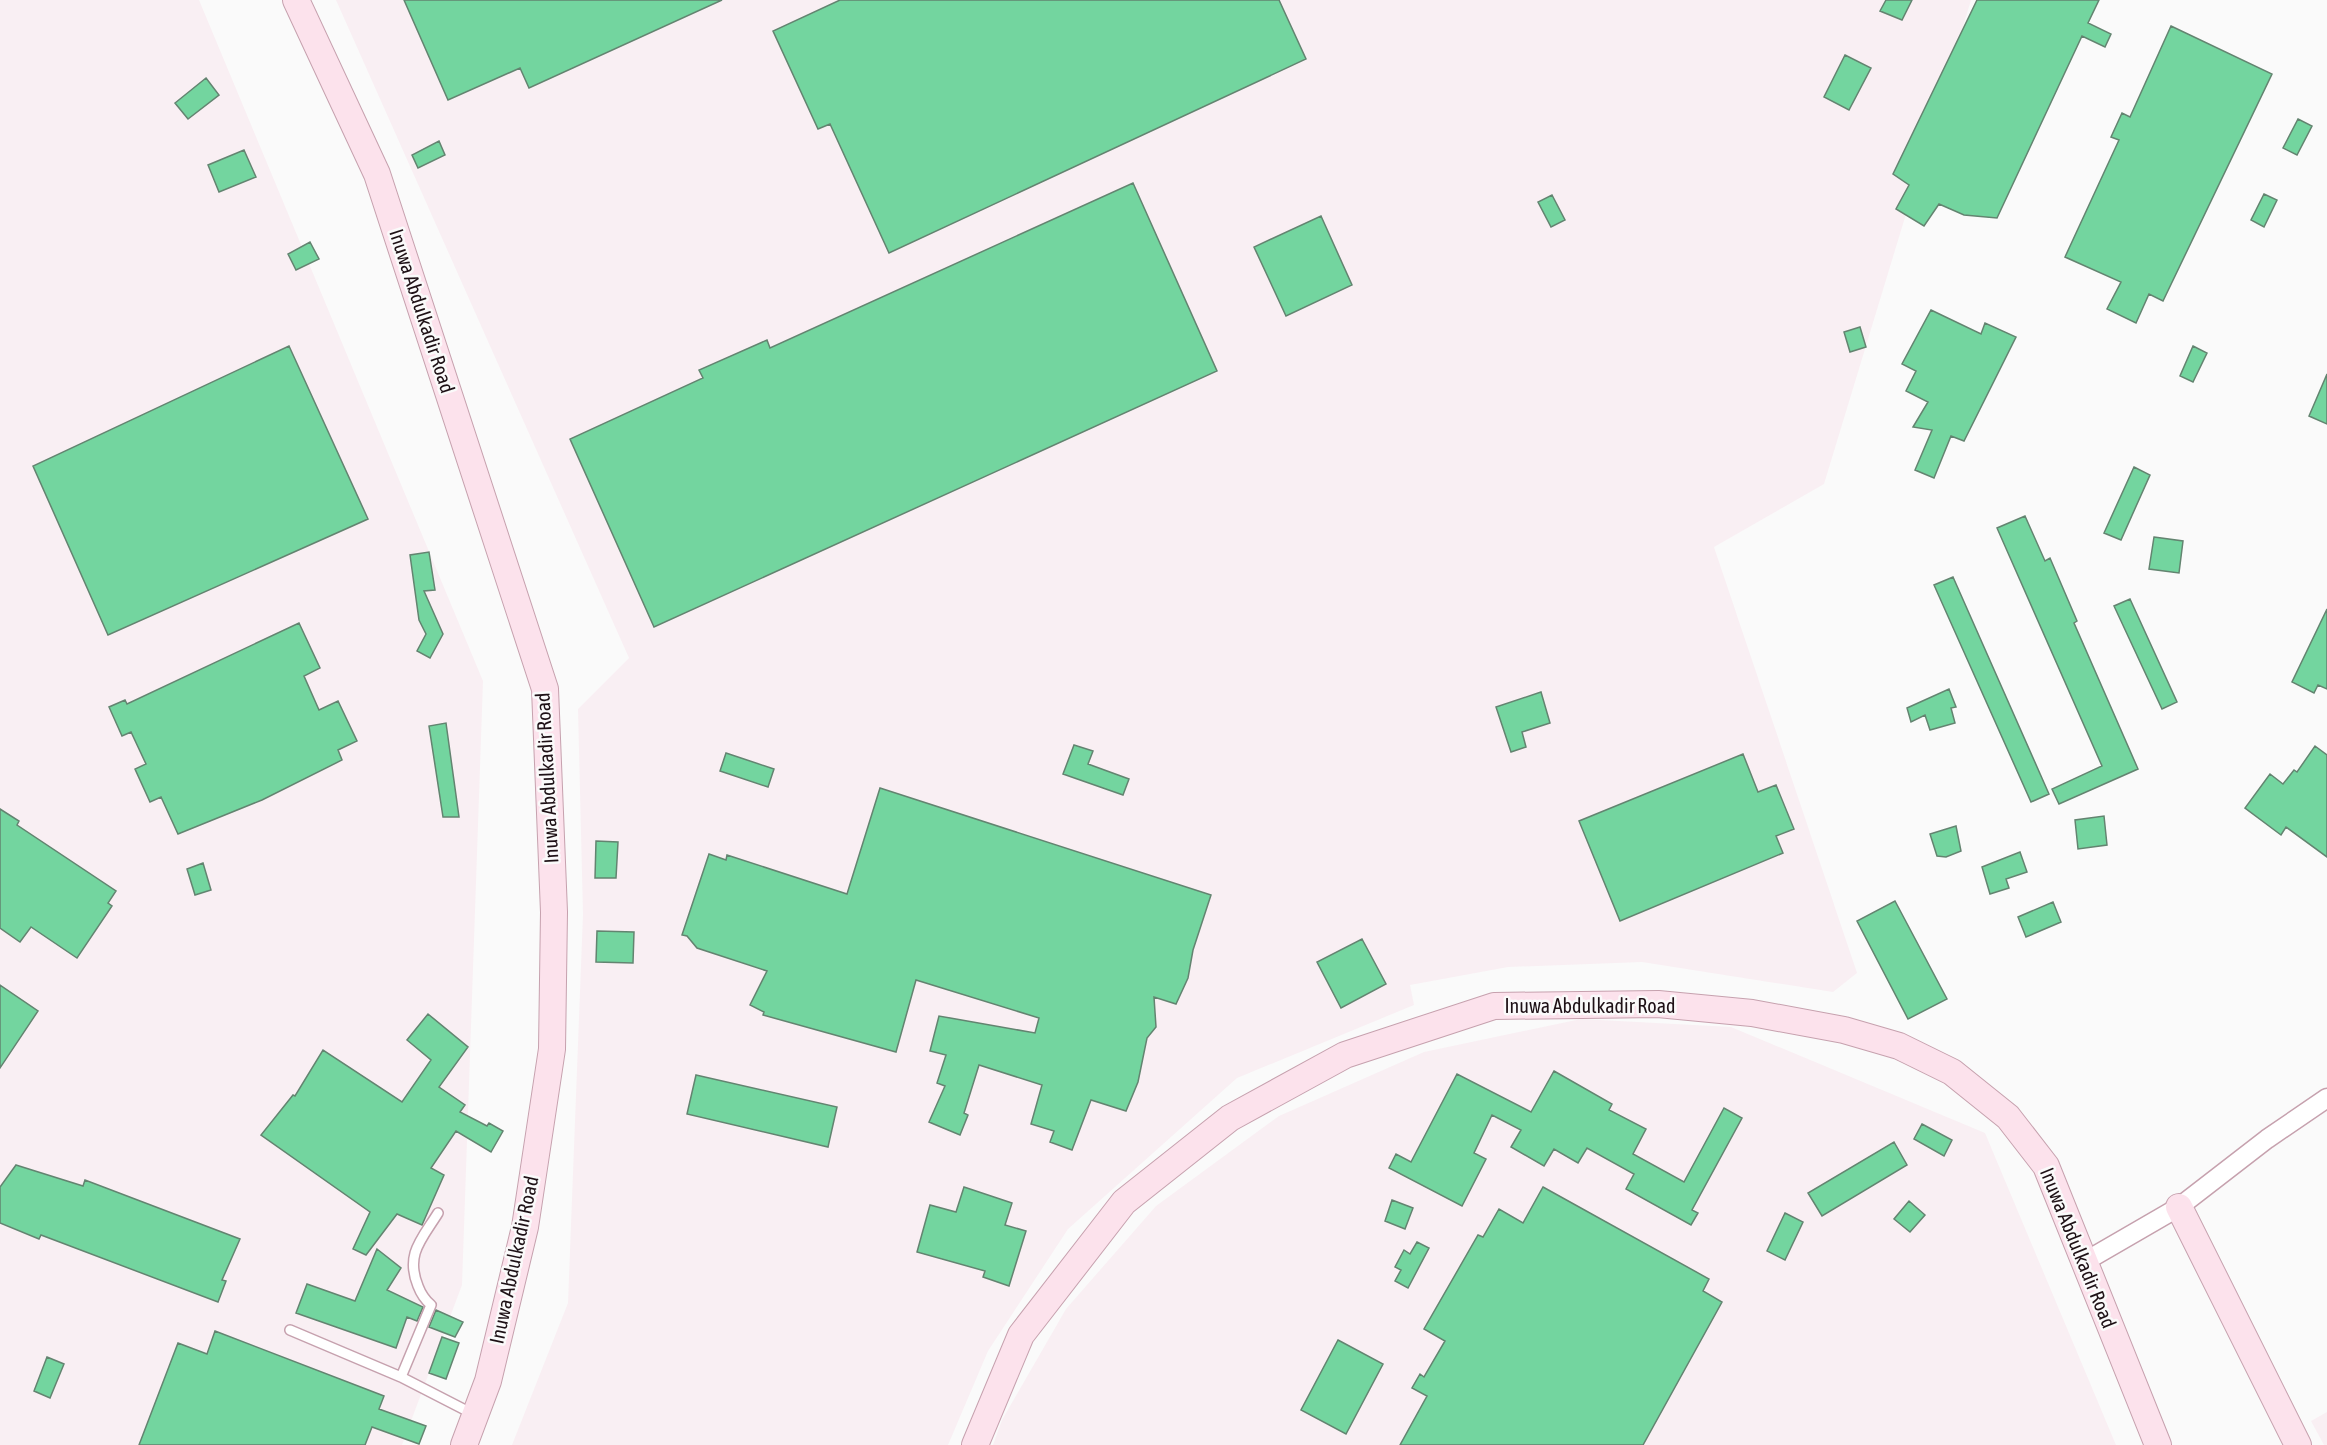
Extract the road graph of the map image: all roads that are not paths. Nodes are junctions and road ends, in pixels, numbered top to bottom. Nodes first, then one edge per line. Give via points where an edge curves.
1 (296, 0) edge
2 (2327, 1098) edge
3 (2179, 1207) junction
4 (438, 1213) dead end
5 (2084, 1262) junction
6 (290, 1330) dead end
7 (401, 1377) junction
8 (477, 1416) junction
9 (464, 1445) edge
10 (975, 1445) edge
11 (2158, 1445) edge
12 (2298, 1445) edge

1 - 8 street, Inuwa Abdulkadir Road via 377,174 545,689 554,912 552,1049 525,1227
2 - 3 street
3 - 5 street
3 - 12 street
4 - 7 lane via 411,1261 423,1299 431,1305
5 - 10 street, Inuwa Abdulkadir Road via 2046,1166 2008,1117 1952,1072 1899,1046 1844,1030 1740,1012 1658,1004 1494,1006 1345,1055 1230,1118 1124,1202 1021,1335
5 - 11 street, Inuwa Abdulkadir Road
6 - 7 lane
7 - 8 lane
8 - 9 street, Inuwa Abdulkadir Road

